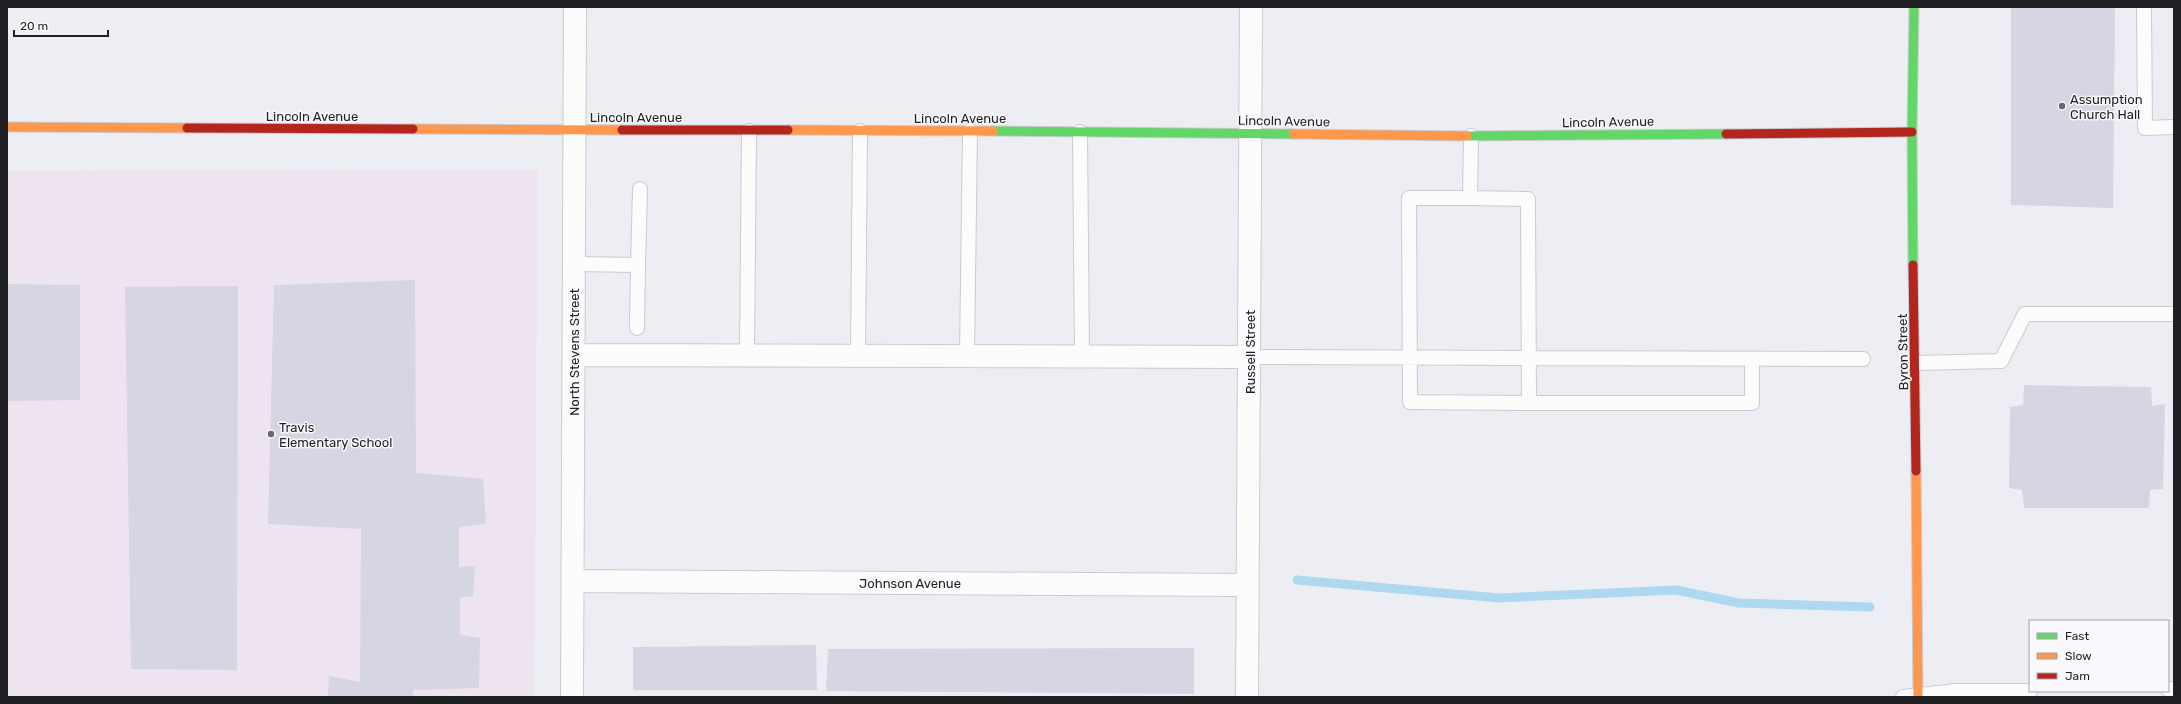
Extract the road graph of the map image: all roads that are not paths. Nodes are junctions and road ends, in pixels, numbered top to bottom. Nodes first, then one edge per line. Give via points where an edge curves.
1 (575, 7) edge
2 (1251, 7) edge
3 (1914, 7) edge
4 (2144, 7) edge
5 (7, 127) edge
6 (2174, 127) edge
7 (575, 130) junction
8 (749, 131) junction
9 (860, 131) junction
10 (970, 131) junction
11 (1080, 132) junction
12 (1912, 132) junction
13 (1250, 133) junction
14 (1471, 136) junction
15 (640, 189) dead end
16 (1470, 198) junction
17 (574, 264) junction
18 (638, 265) junction
19 (2174, 314) edge
20 (637, 328) dead end
21 (574, 355) junction
22 (747, 355) junction
23 (858, 356) junction
24 (968, 356) junction
25 (1082, 356) junction
26 (1409, 356) junction
27 (1529, 356) junction
28 (1250, 357) junction
29 (1863, 359) dead end
30 (1752, 360) junction
31 (1916, 363) junction
32 (1529, 402) junction
33 (573, 581) junction
34 (1248, 585) junction
35 (2029, 690) edge
36 (1918, 696) edge
37 (572, 697) edge
38 (1247, 697) edge
39 (1903, 697) edge

1 - 7 street, North Stevens Street
2 - 13 street, Russell Street
3 - 12 street, Byron Street
4 - 6 lane via 2145,128
5 - 7 street, Lincoln Avenue
7 - 8 street, Lincoln Avenue
7 - 17 street, North Stevens Street
8 - 9 street, Lincoln Avenue
8 - 22 lane
9 - 10 street, Lincoln Avenue
9 - 23 lane
10 - 11 street, Lincoln Avenue
10 - 24 lane
11 - 13 street, Lincoln Avenue
11 - 25 lane
12 - 14 street, Lincoln Avenue
12 - 31 street, Byron Street
13 - 14 street, Lincoln Avenue
13 - 28 street, Russell Street
14 - 16 lane
15 - 18 lane
16 - 26 lane via 1409,198
16 - 27 lane via 1528,199
17 - 18 lane
17 - 21 street, North Stevens Street
18 - 20 lane
19 - 31 lane via 2025,314 2001,360
21 - 22 street
21 - 33 street, North Stevens Street
22 - 23 street
23 - 24 street
24 - 25 street
25 - 28 street
26 - 27 lane
26 - 28 lane
26 - 32 lane via 1410,402
27 - 30 lane
27 - 32 lane
28 - 34 street, Russell Street
29 - 30 lane
30 - 32 lane via 1752,403
31 - 36 street, Byron Street
33 - 34 street, Johnson Avenue
33 - 37 street, North Stevens Street
34 - 38 street, Russell Street
35 - 36 lane via 1956,691
36 - 39 lane

